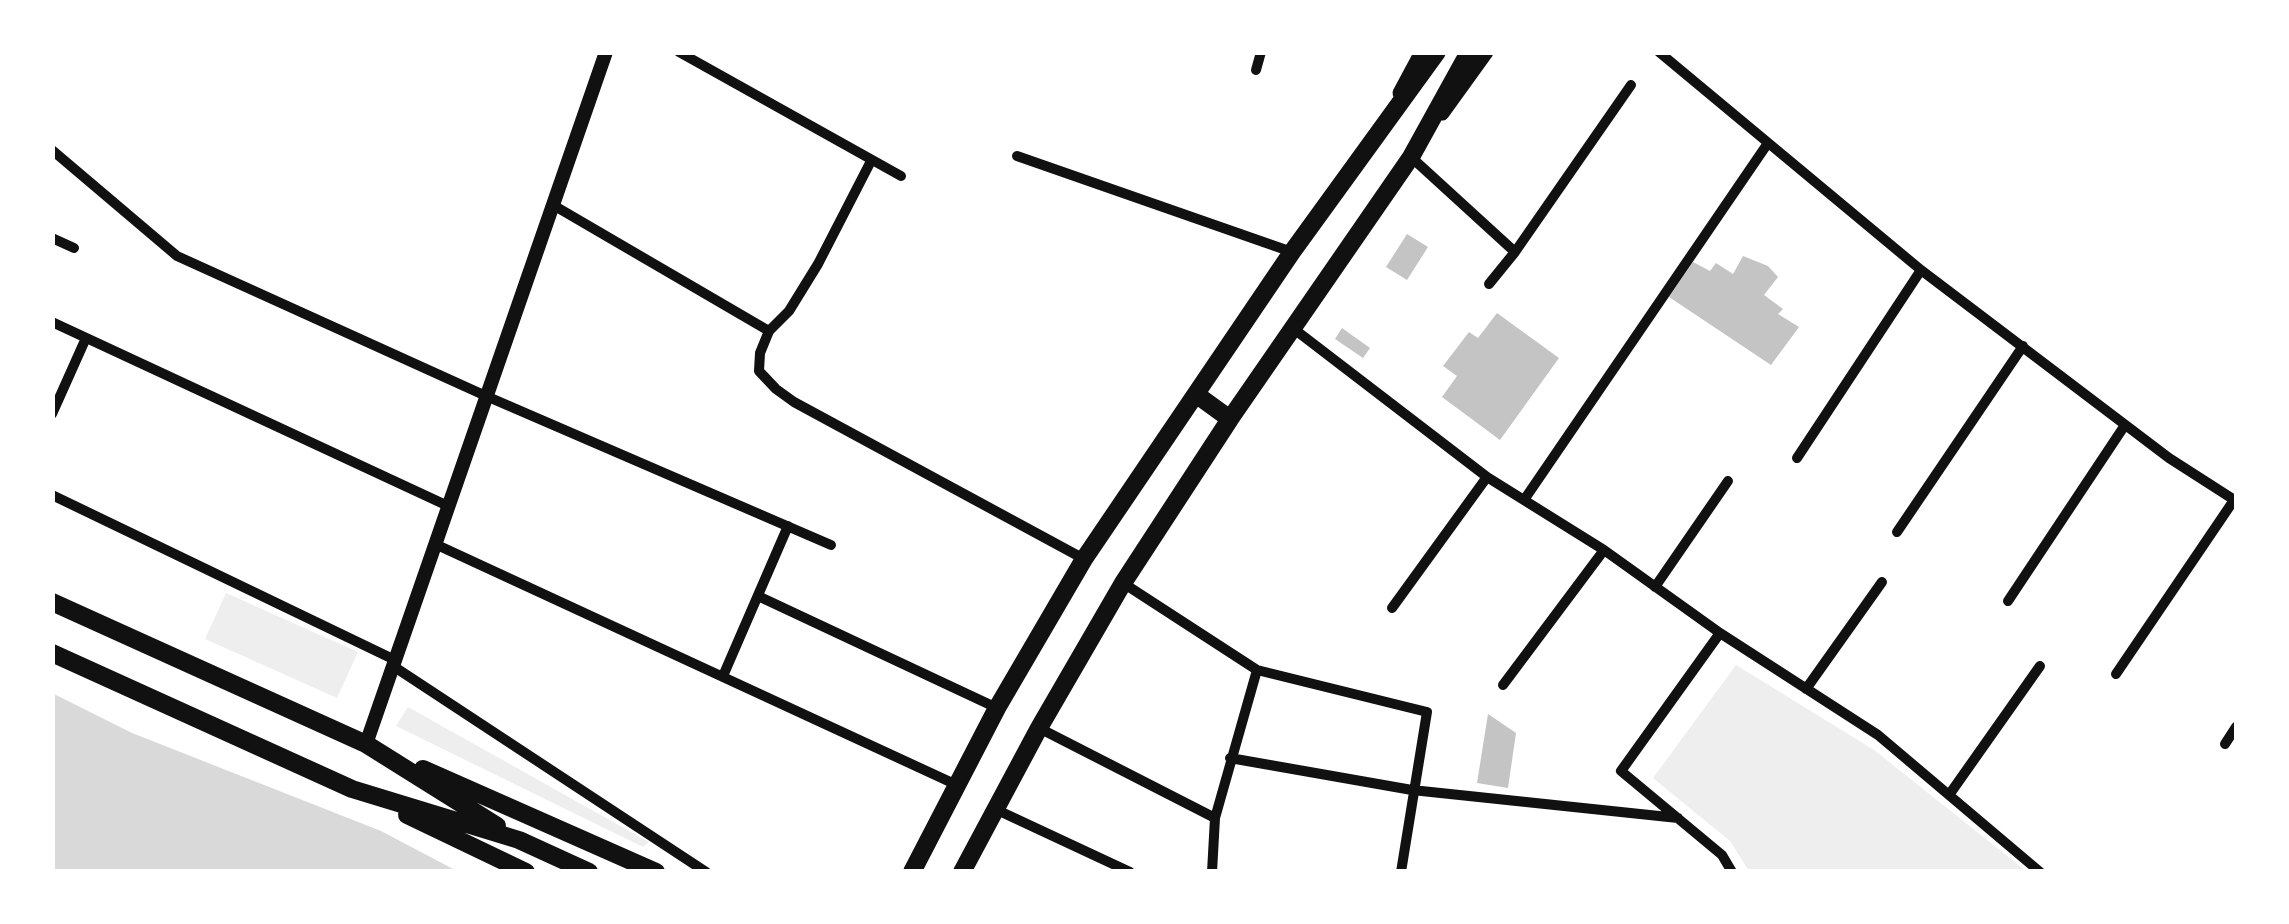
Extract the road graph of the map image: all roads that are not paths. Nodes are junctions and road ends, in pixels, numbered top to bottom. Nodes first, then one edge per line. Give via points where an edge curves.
1 (606, 52) edge
2 (679, 52) edge
3 (1261, 52) edge
4 (1422, 52) edge
5 (1438, 52) edge
6 (1469, 52) edge
7 (1486, 52) edge
8 (1659, 52) edge
9 (1256, 70) dead end
10 (1631, 86) dead end
11 (1379, 130) junction
12 (1768, 143) junction
13 (52, 150) edge
14 (1017, 156) dead end
15 (1411, 157) junction
16 (871, 161) junction
17 (900, 176) dead end
18 (553, 205) junction
19 (52, 238) edge
20 (74, 248) dead end
21 (1292, 252) junction
22 (1515, 252) junction
23 (1921, 270) junction
24 (1489, 284) dead end
25 (52, 322) edge
26 (1294, 329) junction
27 (769, 331) junction
28 (86, 338) junction
29 (2022, 346) junction
30 (1197, 395) junction
31 (486, 396) junction
32 (52, 414) edge
33 (1230, 419) junction
34 (2125, 425) junction
35 (1797, 458) dead end
36 (1487, 477) junction
37 (1728, 481) dead end
38 (52, 496) edge
39 (1524, 500) junction
40 (2235, 501) edge
41 (448, 506) junction
42 (788, 526) junction
43 (1897, 532) dead end
44 (435, 544) junction
45 (832, 545) dead end
46 (1604, 550) junction
47 (1084, 559) junction
48 (1882, 582) dead end
49 (1124, 583) junction
50 (1655, 587) junction
51 (758, 596) junction
52 (2008, 601) dead end
53 (52, 602) edge
54 (1392, 608) dead end
55 (1720, 633) junction
56 (52, 653) edge
57 (394, 663) junction
58 (2040, 666) dead end
59 (1257, 670) junction
60 (2116, 674) dead end
61 (723, 676) junction
62 (1503, 685) dead end
63 (1806, 689) junction
64 (997, 708) junction
65 (2236, 727) edge
66 (1039, 728) junction
67 (366, 744) junction
68 (2224, 744) dead end
69 (1230, 758) junction
70 (959, 786) junction
71 (352, 789) junction
72 (1412, 790) junction
73 (1949, 795) junction
74 (996, 810) junction
75 (1216, 818) junction
76 (1678, 818) junction
77 (518, 840) junction
78 (526, 872) edge
79 (589, 872) edge
80 (656, 872) edge
81 (706, 872) edge
82 (912, 872) edge
83 (962, 872) edge
84 (1130, 872) edge
85 (1212, 872) edge
86 (1401, 872) edge
87 (1732, 872) edge
88 (2040, 872) edge

1 - 18 street
2 - 16 street
3 - 9 street
4 - 11 main road
5 - 11 main road
6 - 15 main road
7 - 15 main road
8 - 12 street
10 - 22 street
11 - 21 main road
12 - 23 street
12 - 39 street
13 - 31 street via 177,256
14 - 21 street
15 - 22 street
15 - 26 main road
16 - 17 street
16 - 27 street via 818,264
18 - 27 street
18 - 31 street
19 - 20 street
21 - 30 main road
22 - 24 street
23 - 29 street
23 - 35 street
25 - 28 street
26 - 33 main road
26 - 36 street
27 - 47 street via 758,372 776,390
28 - 32 street
28 - 41 street
29 - 34 street
29 - 43 street
30 - 33 main road
30 - 47 main road
31 - 41 street
31 - 42 street
33 - 49 main road
34 - 40 street
34 - 52 street
36 - 39 street
36 - 54 street
37 - 50 street
38 - 57 street
39 - 46 street
40 - 60 street
41 - 44 street
42 - 45 street
42 - 51 street
44 - 57 street
44 - 61 street
46 - 50 street
46 - 62 street
47 - 64 main road
48 - 63 street
49 - 59 street
49 - 66 main road
50 - 55 street
51 - 61 street
51 - 64 street
53 - 67 main road
55 - 63 street
55 - 76 street via 1621,770
56 - 71 main road
57 - 67 street
57 - 81 street
58 - 73 street
59 - 69 street
59 - 72 street via 1428,712
61 - 70 street
63 - 73 street via 1878,735
64 - 70 main road
65 - 68 street
66 - 74 main road
66 - 75 street
67 - 77 main road
67 - 80 main road
69 - 72 street
69 - 75 street
70 - 82 main road
71 - 77 main road
71 - 78 main road
72 - 76 street
72 - 86 street
73 - 88 street
74 - 83 main road
74 - 84 street
75 - 85 street
76 - 87 street via 1722,854
77 - 79 main road

